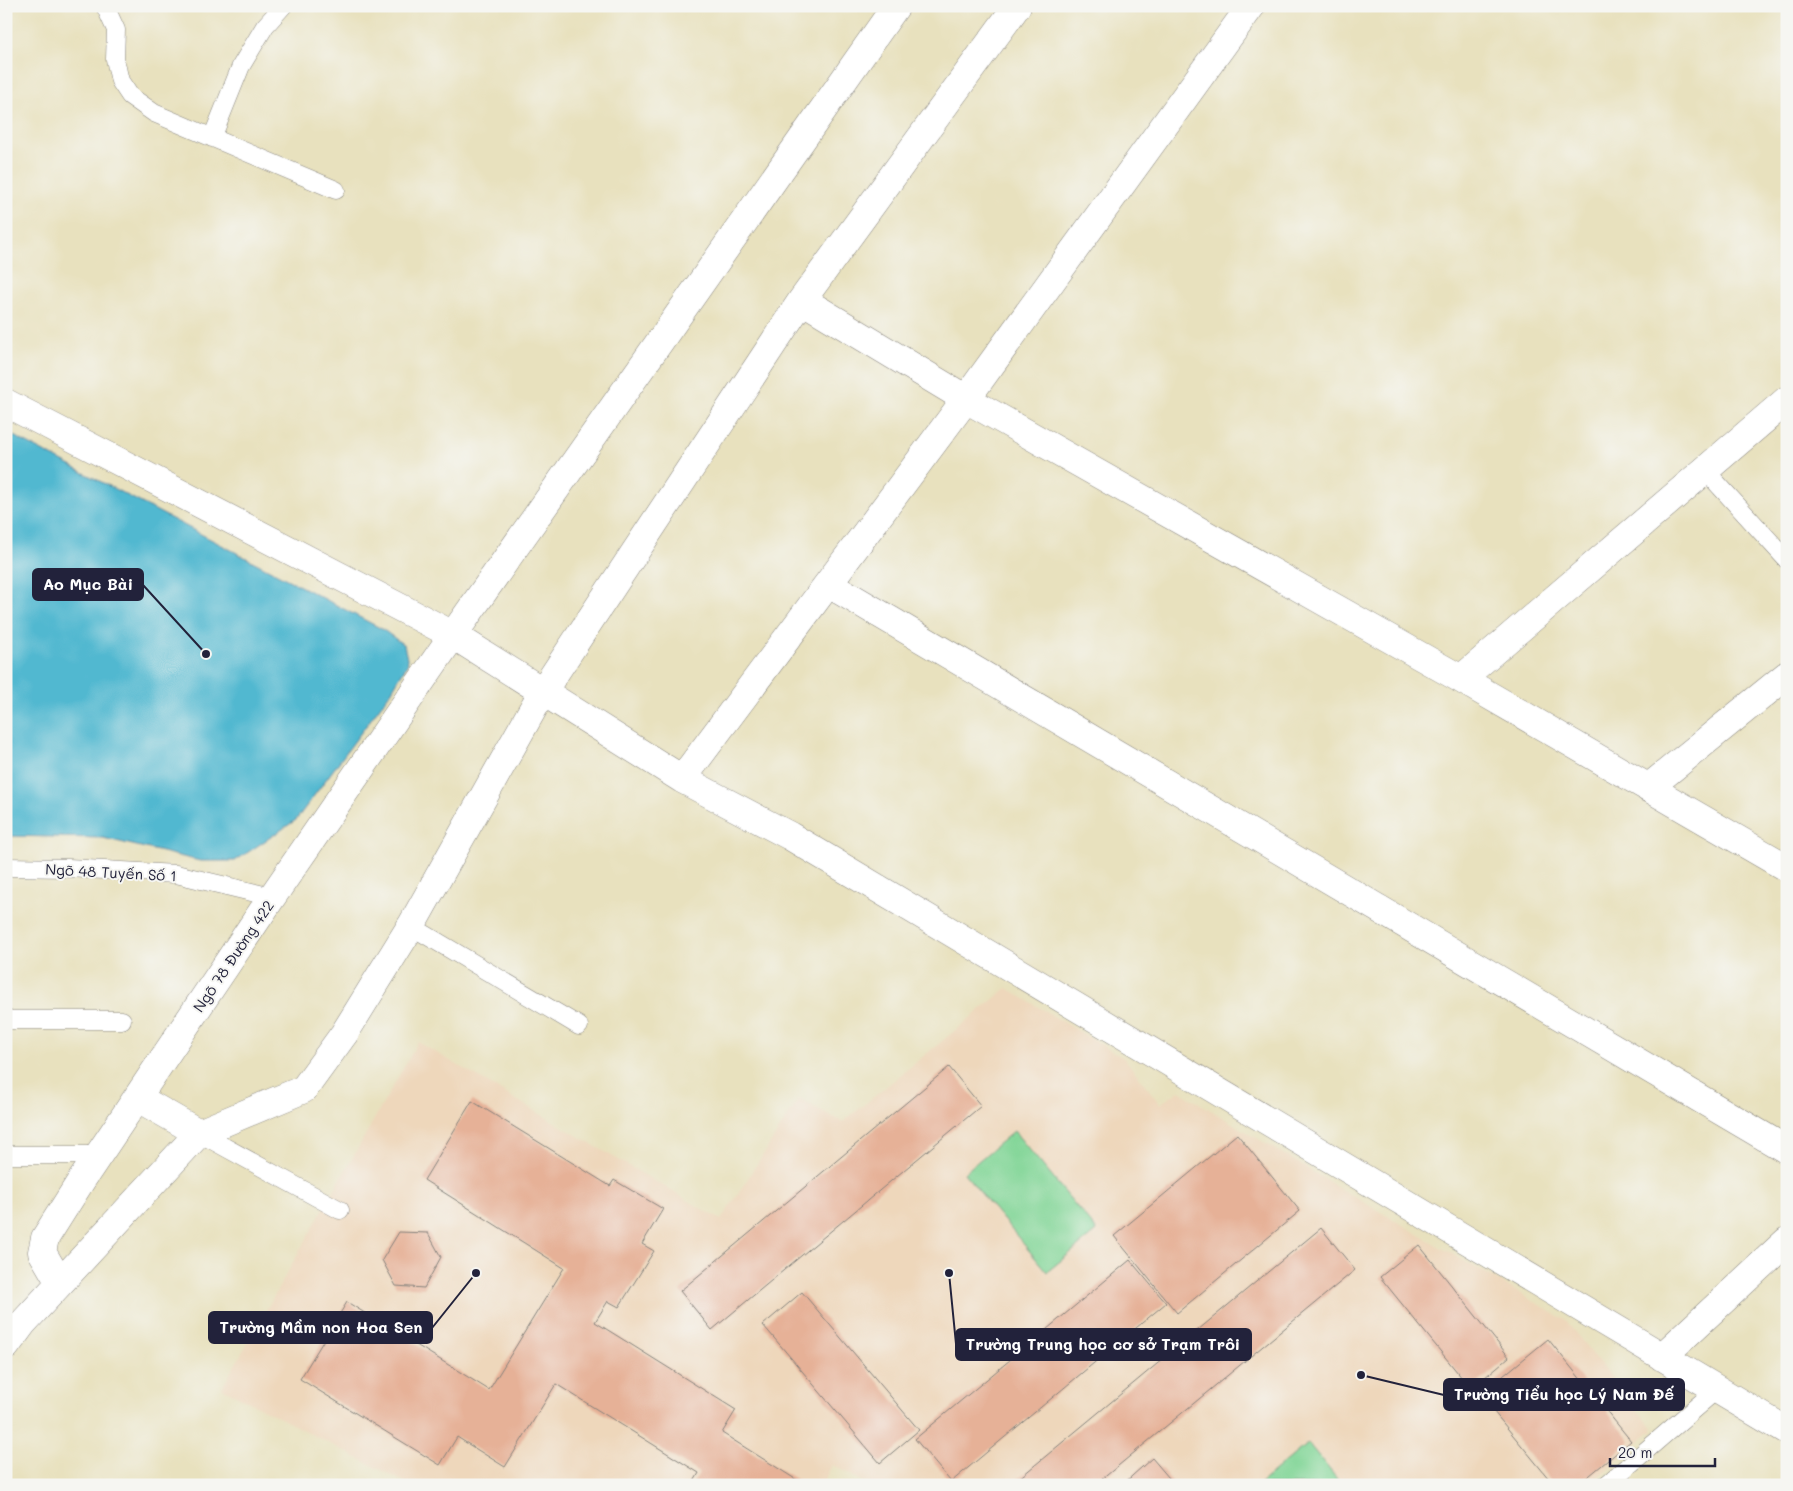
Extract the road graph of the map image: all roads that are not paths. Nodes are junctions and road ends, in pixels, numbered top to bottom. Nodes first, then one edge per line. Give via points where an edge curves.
1 (105, 6) edge
2 (283, 6) edge
3 (896, 6) edge
4 (1017, 6) edge
5 (1251, 6) edge
6 (212, 138) junction
7 (336, 190) dead end
8 (802, 300) junction
9 (966, 400) junction
10 (1787, 400) edge
11 (6, 403) edge
12 (1705, 470) junction
13 (1787, 560) edge
14 (830, 584) junction
15 (453, 635) junction
16 (1787, 675) edge
17 (1461, 679) junction
18 (543, 691) junction
19 (682, 779) junction
20 (1648, 788) junction
21 (6, 867) edge
22 (1787, 868) edge
23 (272, 897) junction
24 (411, 926) junction
25 (6, 1020) edge
26 (122, 1020) dead end
27 (579, 1026) dead end
28 (138, 1098) junction
29 (199, 1133) junction
30 (1787, 1150) edge
31 (6, 1155) edge
32 (100, 1155) junction
33 (340, 1210) dead end
34 (1787, 1241) edge
35 (60, 1283) junction
36 (6, 1346) edge
37 (1662, 1357) junction
38 (1716, 1390) junction
39 (1787, 1431) edge
40 (1606, 1485) edge

1 - 6 lane via 116,30 114,58 120,81 130,96 154,113
2 - 6 lane via 265,26 241,66
3 - 15 street, Ngõ 78 Đường 422
4 - 8 street
5 - 9 street
6 - 7 lane
8 - 9 street
8 - 18 street
9 - 14 street
9 - 17 street
10 - 12 street
11 - 15 street
12 - 13 lane
12 - 17 street
14 - 19 street
14 - 30 street
15 - 18 street
15 - 23 street, Ngõ 78 Đường 422
16 - 20 street
17 - 20 street
18 - 19 street
18 - 24 street
19 - 37 street via 790,836
20 - 22 street
21 - 23 lane, Ngõ 48 Tuyến Số 1 via 176,874
23 - 28 street, Ngõ 78 Đường 422
24 - 27 lane
24 - 29 street via 344,1034 304,1089
25 - 26 lane
28 - 29 street
28 - 32 street, Ngõ 78 Đường 422
29 - 33 lane
29 - 35 street
31 - 32 lane
32 - 35 street, Ngõ 78 Đường 422 via 45,1238 42,1252
34 - 37 street
35 - 36 street
37 - 38 street
38 - 39 street
38 - 40 lane

